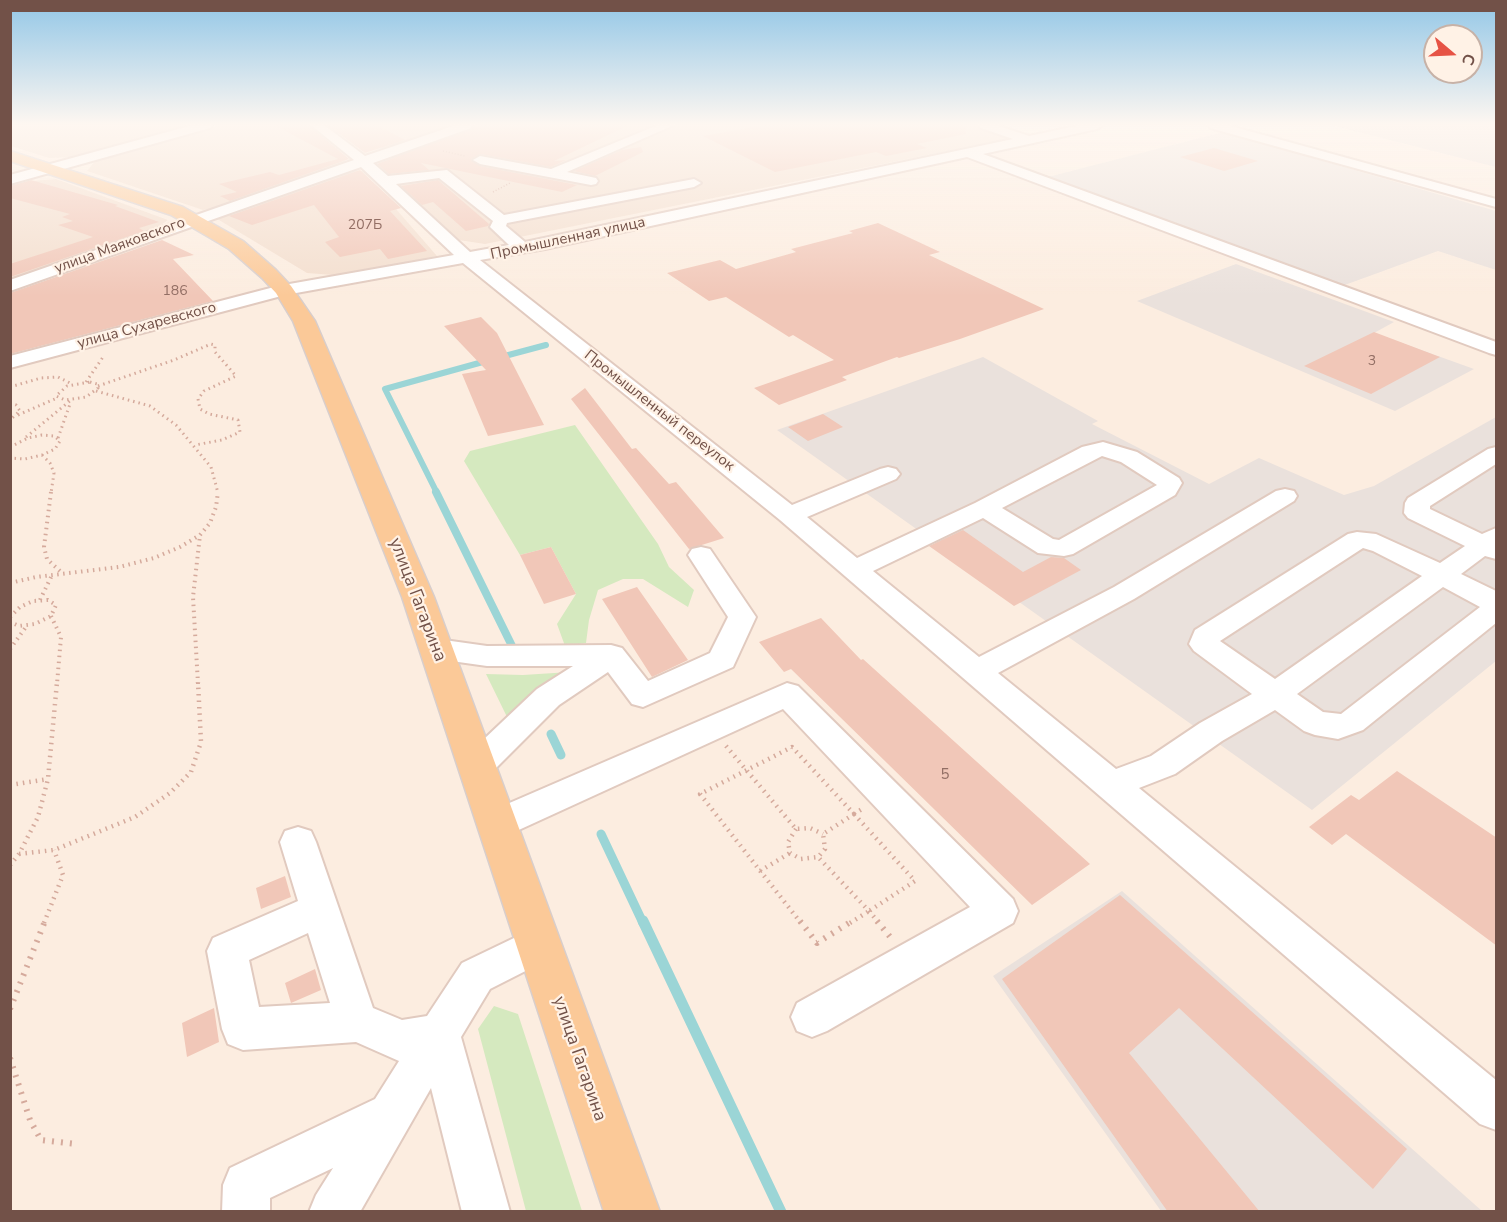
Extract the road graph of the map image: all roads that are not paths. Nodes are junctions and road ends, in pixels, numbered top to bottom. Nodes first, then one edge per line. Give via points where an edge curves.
1 (88, 182) edge
2 (305, 182) edge
3 (385, 182) edge
4 (453, 182) edge
5 (834, 182) edge
6 (1047, 182) edge
7 (1421, 182) edge
8 (694, 183) dead end
9 (1497, 203) edge
10 (192, 220) junction
11 (501, 220) junction
12 (522, 249) junction
13 (468, 259) junction
14 (10, 286) edge
15 (284, 290) junction
16 (1497, 349) edge
17 (10, 362) edge
18 (1497, 454) edge
19 (888, 474) dead end
20 (1285, 496) dead end
21 (984, 508) junction
22 (789, 515) junction
23 (1492, 544) edge
24 (701, 555) dead end
25 (851, 568) junction
26 (1441, 575) junction
27 (436, 649) junction
28 (611, 655) junction
29 (975, 672) junction
30 (1275, 695) junction
31 (477, 766) junction
32 (1111, 785) junction
33 (497, 824) junction
34 (298, 842) dead end
35 (320, 909) junction
36 (539, 944) junction
37 (812, 1017) dead end
38 (357, 1022) junction
39 (439, 1034) junction
40 (1497, 1108) edge
41 (389, 1116) junction
42 (246, 1212) edge
43 (333, 1212) edge
44 (486, 1212) edge
45 (632, 1212) edge

1 - 10 main road, улица Гагарина
2 - 10 street, улица Маяковского
3 - 13 street, Промышленный переулок
4 - 11 street
5 - 12 street, Промышленная улица
6 - 16 street
7 - 9 street
8 - 11 street
10 - 14 street, улица Маяковского
10 - 15 main road, улица Гагарина via 236,245
11 - 12 street via 498,227
12 - 13 street, Промышленная улица
13 - 15 street, Промышленная улица
13 - 22 street, Промышленный переулок
15 - 17 street, улица Сухаревского
15 - 27 main road, улица Гагарина via 304,321
18 - 23 street via 1417,503 1417,513
19 - 22 street
20 - 29 street via 1124,593
21 - 21 street via 1090,452 1103,449 1129,457 1170,483 1166,490 1064,548 1047,547
21 - 25 street
22 - 25 street, Промышленный переулок
23 - 26 street
24 - 28 street via 742,617 722,660 643,696
25 - 29 street, Промышленный переулок
26 - 30 street
26 - 30 street via 1489,599 1494,610 1352,722 1338,727 1315,723
26 - 30 street via 1382,545 1357,540 1205,637 1204,644 1211,651
27 - 28 street via 488,656
27 - 31 main road, улица Гагарина
28 - 31 street via 548,697
29 - 32 street, Промышленный переулок
30 - 32 street via 1163,765
31 - 33 main road, улица Гагарина
32 - 40 street, Промышленный переулок
33 - 36 main road, улица Гагарина
33 - 37 street via 787,694 999,911
34 - 35 street
35 - 38 street
35 - 38 street via 227,951 243,1029
36 - 39 street via 476,976
36 - 45 main road, улица Гагарина
38 - 39 street via 402,1041
39 - 41 street
39 - 44 street
41 - 42 street via 247,1185
41 - 43 street

